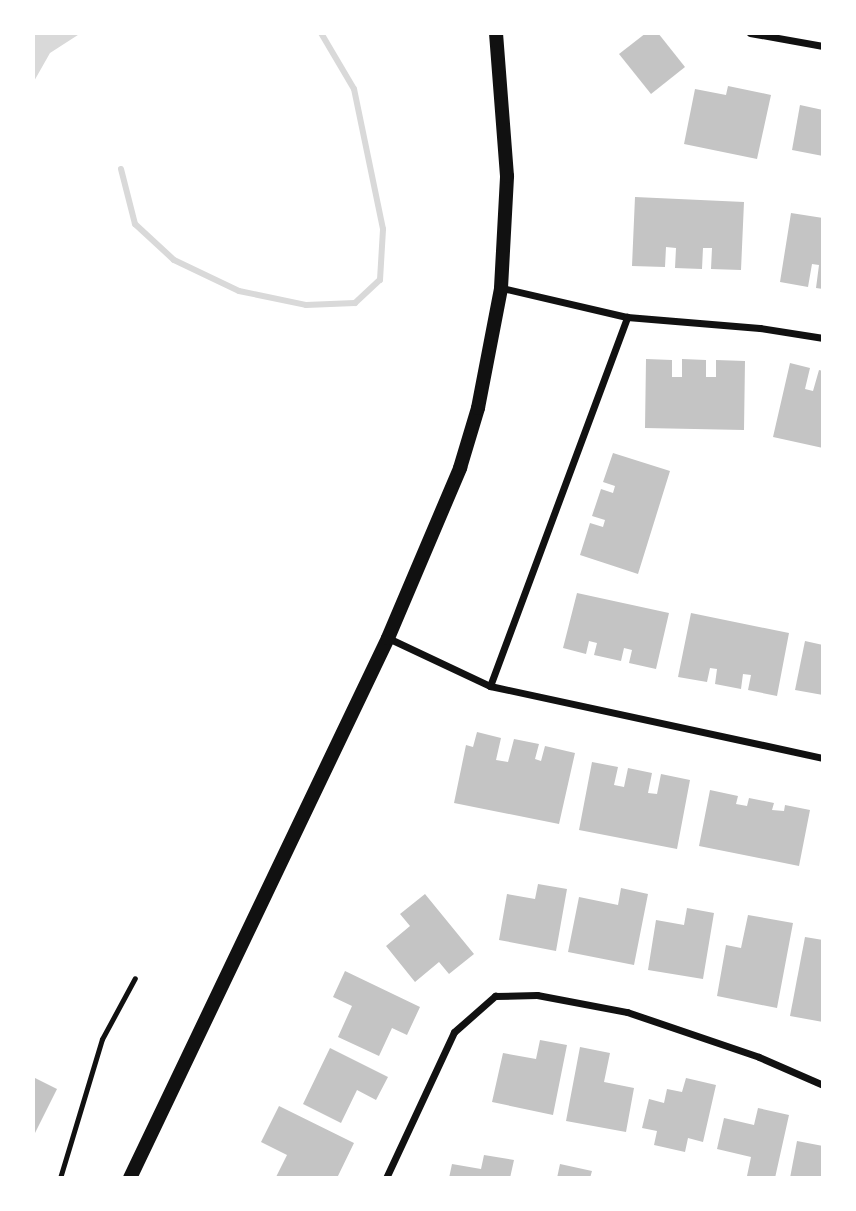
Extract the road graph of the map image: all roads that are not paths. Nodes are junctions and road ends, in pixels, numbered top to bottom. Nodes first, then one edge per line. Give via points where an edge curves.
1 (496, 33) edge
2 (750, 33) edge
3 (823, 46) edge
4 (501, 288) junction
5 (626, 317) junction
6 (823, 338) edge
7 (388, 638) junction
8 (490, 686) junction
9 (823, 758) edge
10 (135, 978) dead end
11 (823, 1085) edge
12 (60, 1178) edge
13 (130, 1178) edge
14 (386, 1178) edge

1 - 4 main road via 507,176
2 - 3 street
4 - 5 street
4 - 7 main road via 478,408 460,468
5 - 6 street
5 - 8 street
7 - 8 street
7 - 13 main road
8 - 9 street
10 - 12 lane via 102,1039
11 - 14 street via 759,1057 627,1012 537,995 495,996 454,1032

